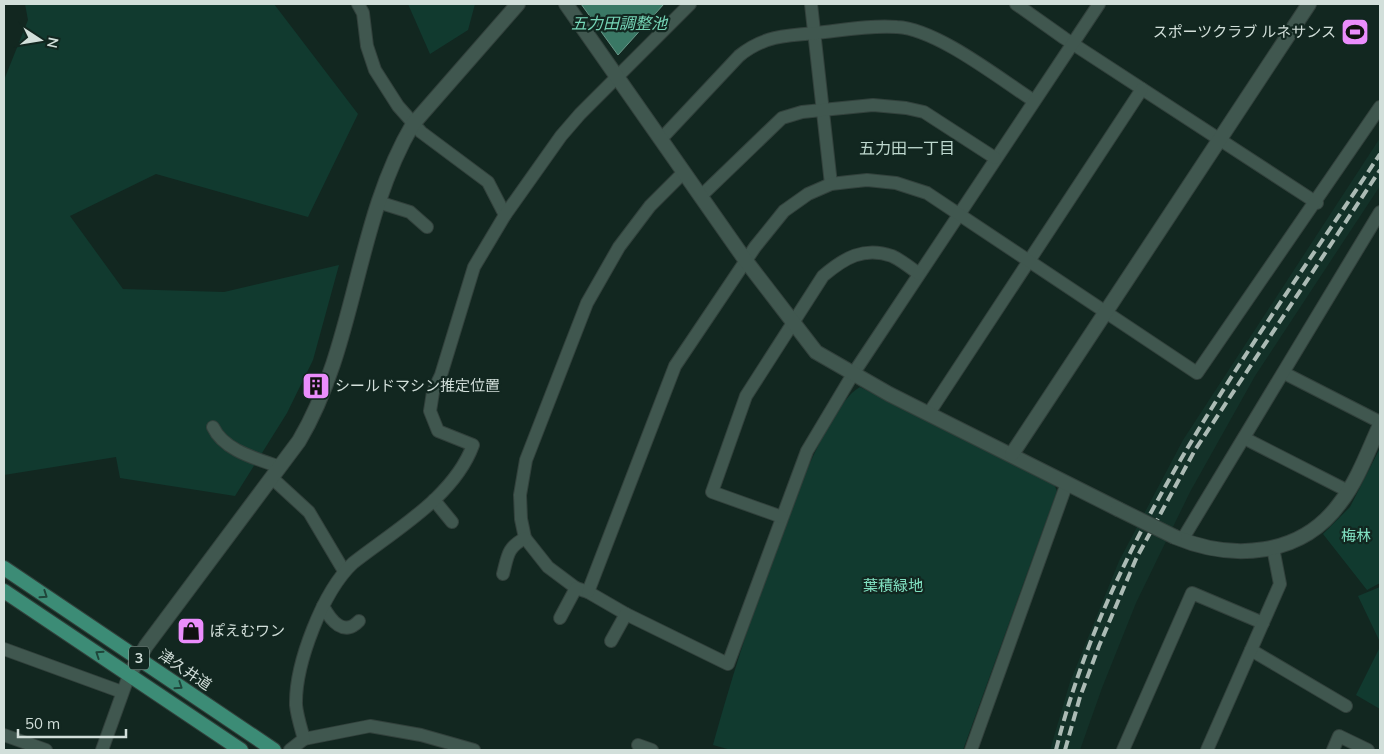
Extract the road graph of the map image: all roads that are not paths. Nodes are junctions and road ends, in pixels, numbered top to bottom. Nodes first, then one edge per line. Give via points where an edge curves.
1 (358, 4) edge
2 (518, 4) edge
3 (566, 4) edge
4 (690, 4) edge
5 (811, 4) edge
6 (1016, 4) edge
7 (1099, 4) edge
8 (1309, 4) edge
9 (814, 33) junction
10 (1073, 43) junction
11 (617, 77) junction
12 (1142, 88) junction
13 (1034, 101) junction
14 (1380, 107) edge
15 (822, 110) junction
16 (412, 124) junction
17 (662, 138) junction
18 (1220, 139) junction
19 (996, 158) junction
20 (684, 172) junction
21 (831, 184) junction
22 (701, 196) junction
23 (378, 202) junction
24 (1317, 203) junction
25 (1380, 212) edge
26 (959, 214) junction
27 (505, 215) junction
28 (428, 227) dead end
29 (746, 261) junction
30 (1030, 261) junction
31 (919, 274) junction
32 (1106, 313) junction
33 (793, 325) junction
34 (1284, 373) junction
35 (853, 374) junction
36 (929, 413) junction
37 (1380, 423) edge
38 (213, 428) dead end
39 (1244, 438) junction
40 (1012, 454) junction
41 (276, 473) junction
42 (1066, 483) junction
43 (1348, 492) junction
44 (434, 500) junction
45 (782, 517) junction
46 (452, 522) dead end
47 (525, 538) junction
48 (1179, 539) junction
49 (1273, 548) junction
50 (4, 568) edge
51 (344, 571) junction
52 (503, 574) dead end
53 (4, 590) edge
54 (582, 590) junction
55 (323, 606) junction
56 (626, 614) junction
57 (560, 618) dead end
58 (359, 621) dead end
59 (1263, 623) junction
60 (611, 641) dead end
61 (4, 649) edge
62 (1251, 650) junction
63 (139, 658) junction
64 (129, 675) junction
65 (122, 692) junction
66 (1346, 706) dead end
67 (4, 735) edge
68 (304, 739) junction
69 (638, 745) dead end
70 (46, 750) edge
71 (102, 750) edge
72 (241, 750) edge
73 (274, 750) edge
74 (290, 750) edge
75 (474, 750) edge
76 (652, 750) edge
77 (970, 750) edge
78 (1123, 750) edge
79 (1207, 750) edge
80 (1333, 750) edge
81 (1368, 750) edge

1 - 16 street via 363,13 367,46 375,70
2 - 16 street
3 - 11 street
4 - 11 street
5 - 9 street
6 - 10 street
7 - 10 street
8 - 18 street
9 - 13 street via 899,27 926,34
9 - 15 street
9 - 17 street via 800,32 767,39 752,46
10 - 12 street
10 - 13 street
11 - 17 street
11 - 27 street via 562,136
12 - 18 street
12 - 30 street
13 - 19 street
14 - 24 street
15 - 19 street via 873,105 924,112
15 - 21 street
15 - 22 street via 782,118
16 - 23 street via 390,166
16 - 27 street via 488,182
17 - 20 street
18 - 24 street
18 - 32 street
19 - 26 street
20 - 22 street
20 - 47 street via 650,206 618,247 587,303 523,471 520,495
21 - 26 street via 867,180 896,183 927,193
21 - 29 street via 808,194 784,211
22 - 29 street
23 - 28 street via 410,212
23 - 41 street via 316,413
24 - 32 street via 1197,374
25 - 34 street
26 - 30 street
26 - 31 street
27 - 44 street via 474,267 433,392 430,411 438,431 474,445 466,464
29 - 33 street
29 - 54 street via 675,366
30 - 32 street
30 - 36 street
31 - 33 street via 892,256 859,252 823,276
31 - 35 street
32 - 40 street
33 - 35 street via 816,352
33 - 45 street via 746,396 712,492
34 - 37 street
34 - 39 street
35 - 36 street
35 - 45 street via 816,433
36 - 40 street
37 - 43 street
38 - 41 street via 217,437
39 - 43 street
39 - 48 street
40 - 42 street
41 - 51 street via 309,512
41 - 63 street
42 - 48 street, bridge
42 - 77 street
43 - 49 street via 1321,523
44 - 46 street
44 - 51 street
45 - 56 street via 728,664
47 - 52 street via 508,551
47 - 54 street via 548,567
48 - 49 street via 1231,553
49 - 59 street via 1280,584
50 -> 63 main road, 津久井道 / 3
51 - 55 street
64 -> 53 main road, 3
54 - 56 street
54 - 57 street
55 - 58 street via 332,622 340,627 352,627
55 - 68 street via 308,641 297,693 296,706
56 - 60 street
59 - 62 street
59 - 78 street via 1192,593
61 - 65 street
62 - 66 street
62 - 79 street
63 - 64 street
63 -> 73 main road, 津久井道 / 3
64 - 65 street
64 - 72 main road, 3
65 - 71 street
67 - 70 street
68 - 74 street
68 - 75 street via 370,726 421,735
69 - 76 street
80 - 81 street via 1339,736

